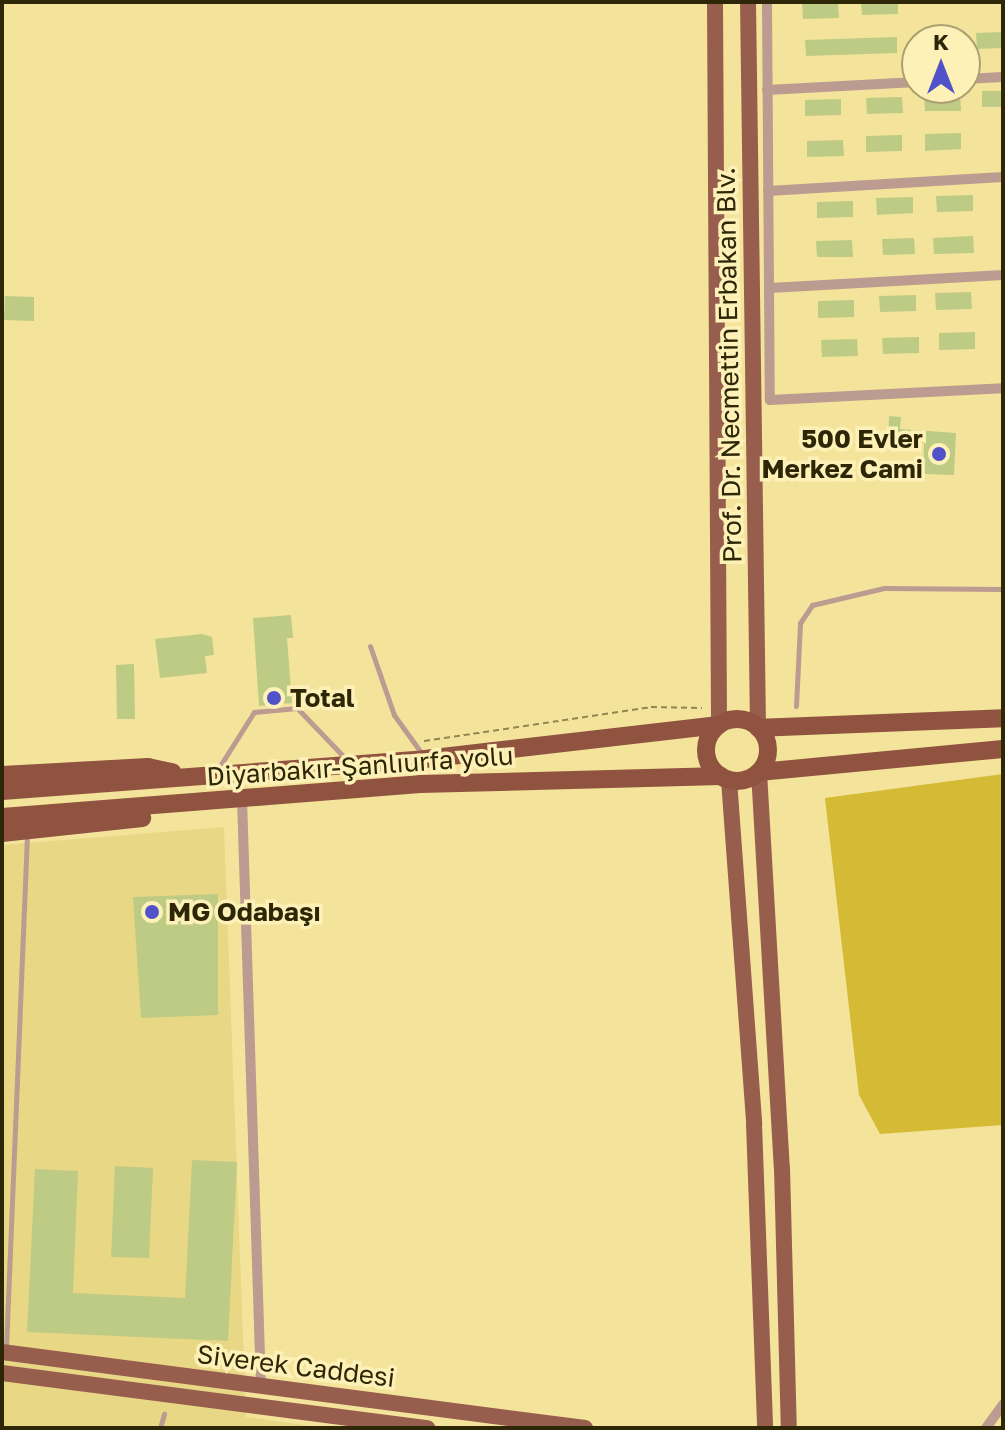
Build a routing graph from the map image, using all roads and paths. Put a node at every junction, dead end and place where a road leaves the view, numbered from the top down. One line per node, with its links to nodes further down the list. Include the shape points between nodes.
1 (715, 2): 18 (main road, Prof. Dr. Necmettin Erbakan Blv.)
2 (748, 2): 19 (main road, Prof. Dr. Necmettin Erbakan Blv.)
3 (767, 2): 7 (street)
4 (1003, 77): 5 (street)
5 (981, 78)
6 (901, 83): 7 (street)
7 (767, 90): 9 (street)
8 (1003, 177): 9 (street)
9 (768, 191): 11 (street)
10 (1003, 275): 11 (street)
11 (770, 288): 12 (street, via 770,400)
12 (1003, 388)
13 (1003, 589): 15 (lane, via 884,588 812,605 800,623)
14 (370, 646): 20 (lane, via 394,715)
15 (796, 706)
16 (704, 709): 20 (path, via 683,704 609,712)
17 (1003, 718): 19 (highway)
18 (719, 725): 19 (highway, via 739,720); 22 (highway, Diyarbakır-Şanlıurfa yolu); 27 (highway, via 706,756)
19 (758, 728): 24 (highway, via 767,755)
20 (414, 743): 22 (lane)
21 (1003, 749): 24 (highway)
22 (425, 759): 23 (highway, Diyarbakır-Şanlıurfa yolu)
23 (353, 765): 26 (highway, Diyarbakır-Şanlıurfa yolu); 26 (lane, via 297,708 254,712)
24 (759, 772): 27 (highway); 43 (main road, via 782,1168)
25 (2, 775): 26 (highway, via 148,767)
26 (206, 777): 28 (highway, Diyarbakır-Şanlıurfa yolu)
27 (725, 778): 29 (highway, Diyarbakır-Şanlıurfa yolu, via 420,784); 38 (main road, via 754,1124)
28 (2, 791)
29 (242, 799): 30 (highway, Diyarbakır-Şanlıurfa yolu); 31 (highway); 35 (street)
30 (2, 817)
31 (28, 831): 32 (highway); 33 (lane)
32 (2, 833)
33 (4, 1353): 35 (main road, Siverek Caddesi)
34 (3, 1377): 40 (main road, Siverek Caddesi)
35 (261, 1386): 41 (main road, Siverek Caddesi)
36 (1003, 1405): 44 (street)
37 (164, 1414): 39 (lane)
38 (765, 1420): 42 (main road)
39 (160, 1428)
40 (427, 1428)
41 (585, 1428)
42 (754, 1428)
43 (789, 1428)
44 (986, 1428)

